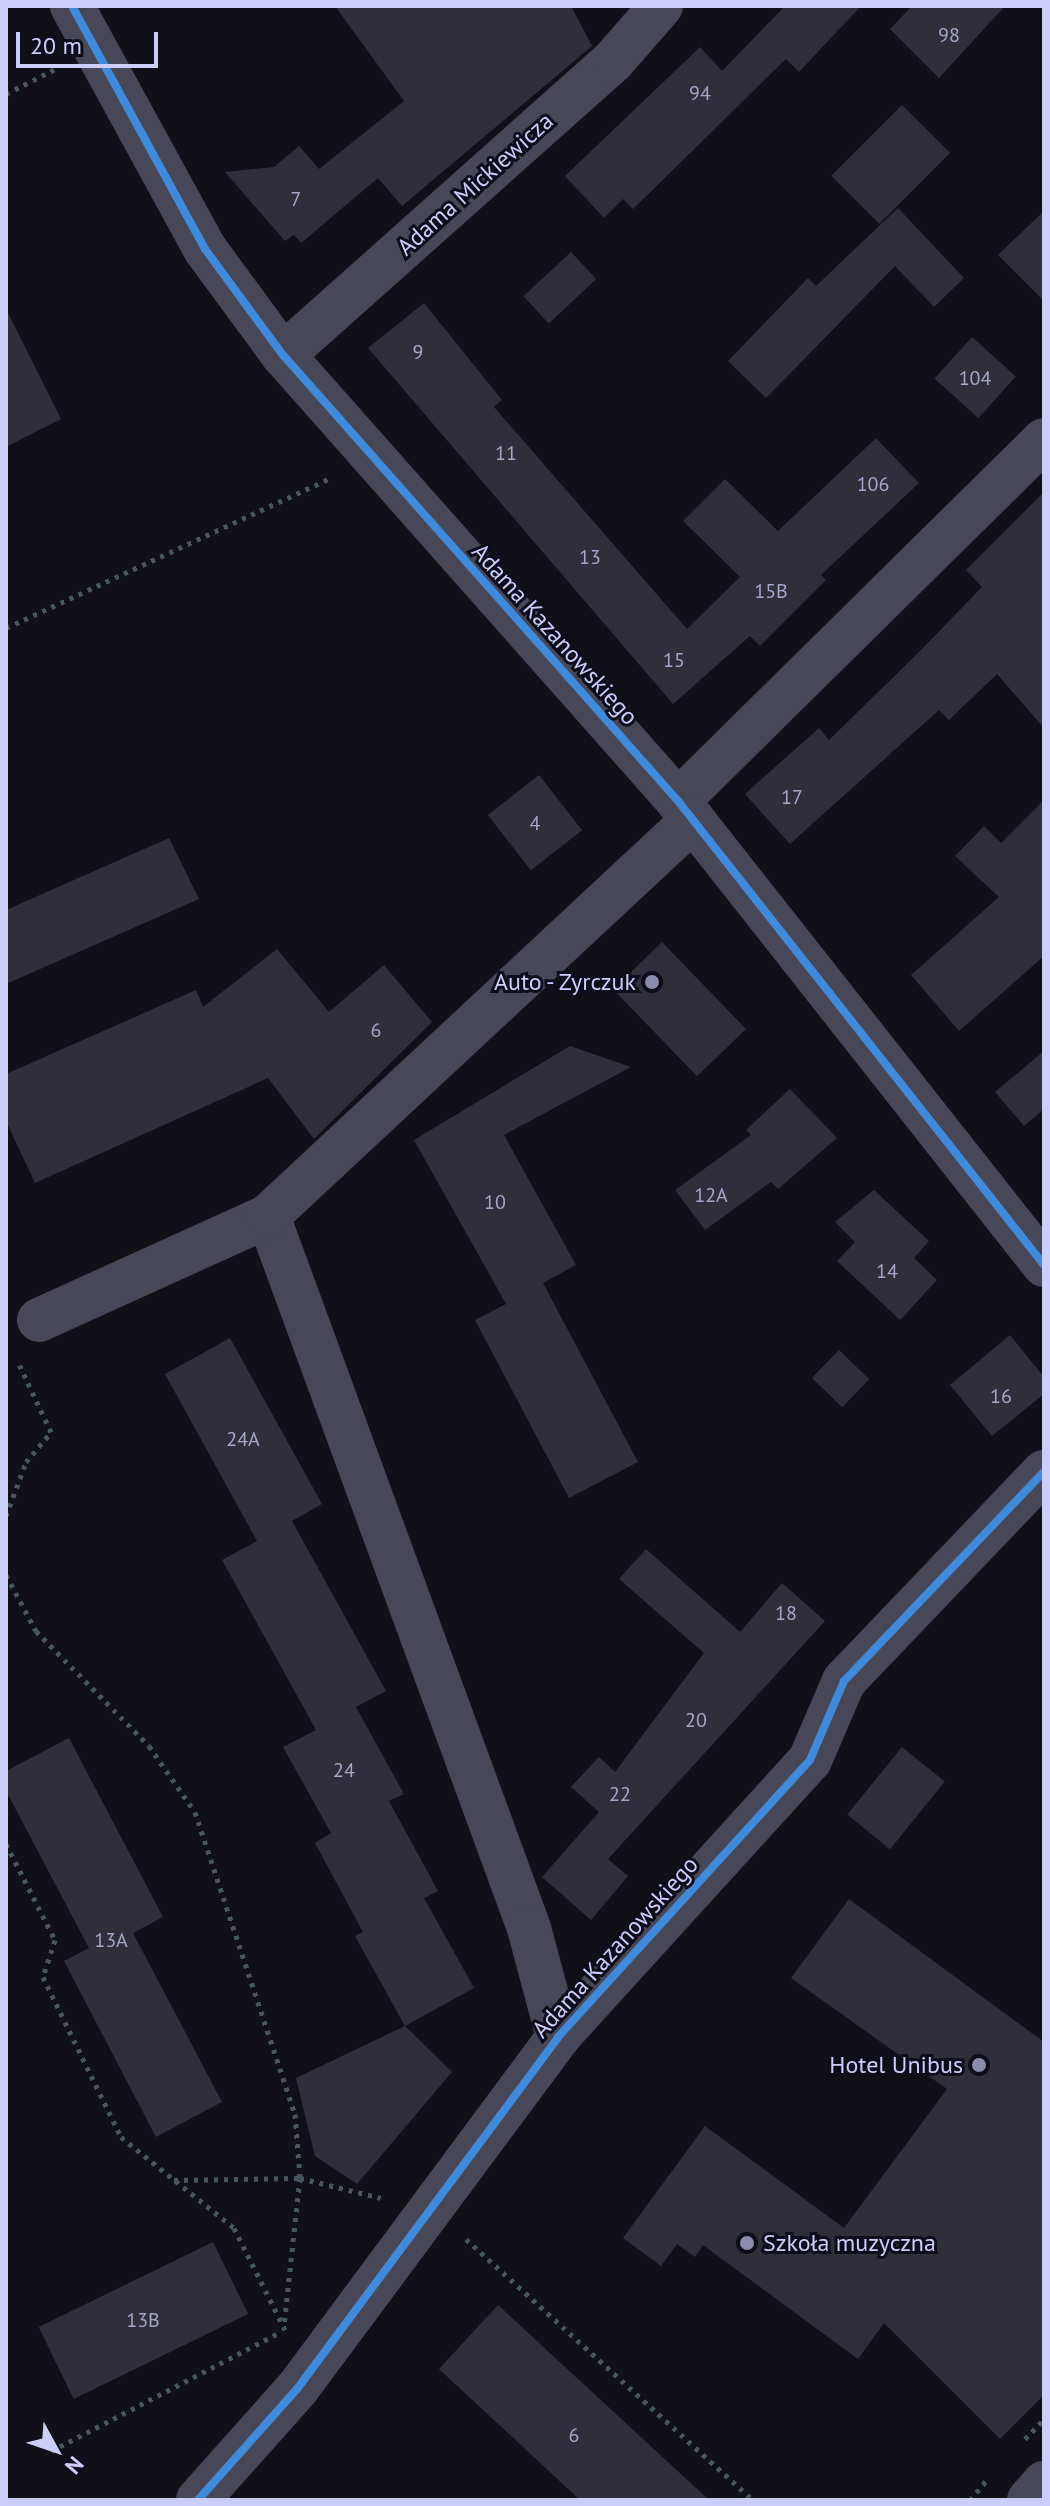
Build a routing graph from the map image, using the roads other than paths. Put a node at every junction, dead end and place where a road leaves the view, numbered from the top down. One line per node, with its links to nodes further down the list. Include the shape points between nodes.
1 (72, 6): 3 (street, Adama Kazanowskiego, via 205,249)
2 (661, 6): 3 (street, Adama Mickiewicza, via 613,61)
3 (283, 355): 5 (street, Adama Kazanowskiego)
4 (1044, 440): 5 (street)
5 (685, 811): 6 (street); 7 (street, Adama Kazanowskiego)
6 (268, 1216): 8 (street); 10 (street, via 524,1913)
7 (1044, 1265)
8 (26, 1335)
9 (1044, 1472): 10 (street, Adama Kazanowskiego, via 844,1681 810,1760)
10 (558, 2037): 12 (street, Adama Kazanowskiego, via 297,2389)
11 (1044, 2483): 13 (street)
12 (198, 2500)
13 (1029, 2500)

